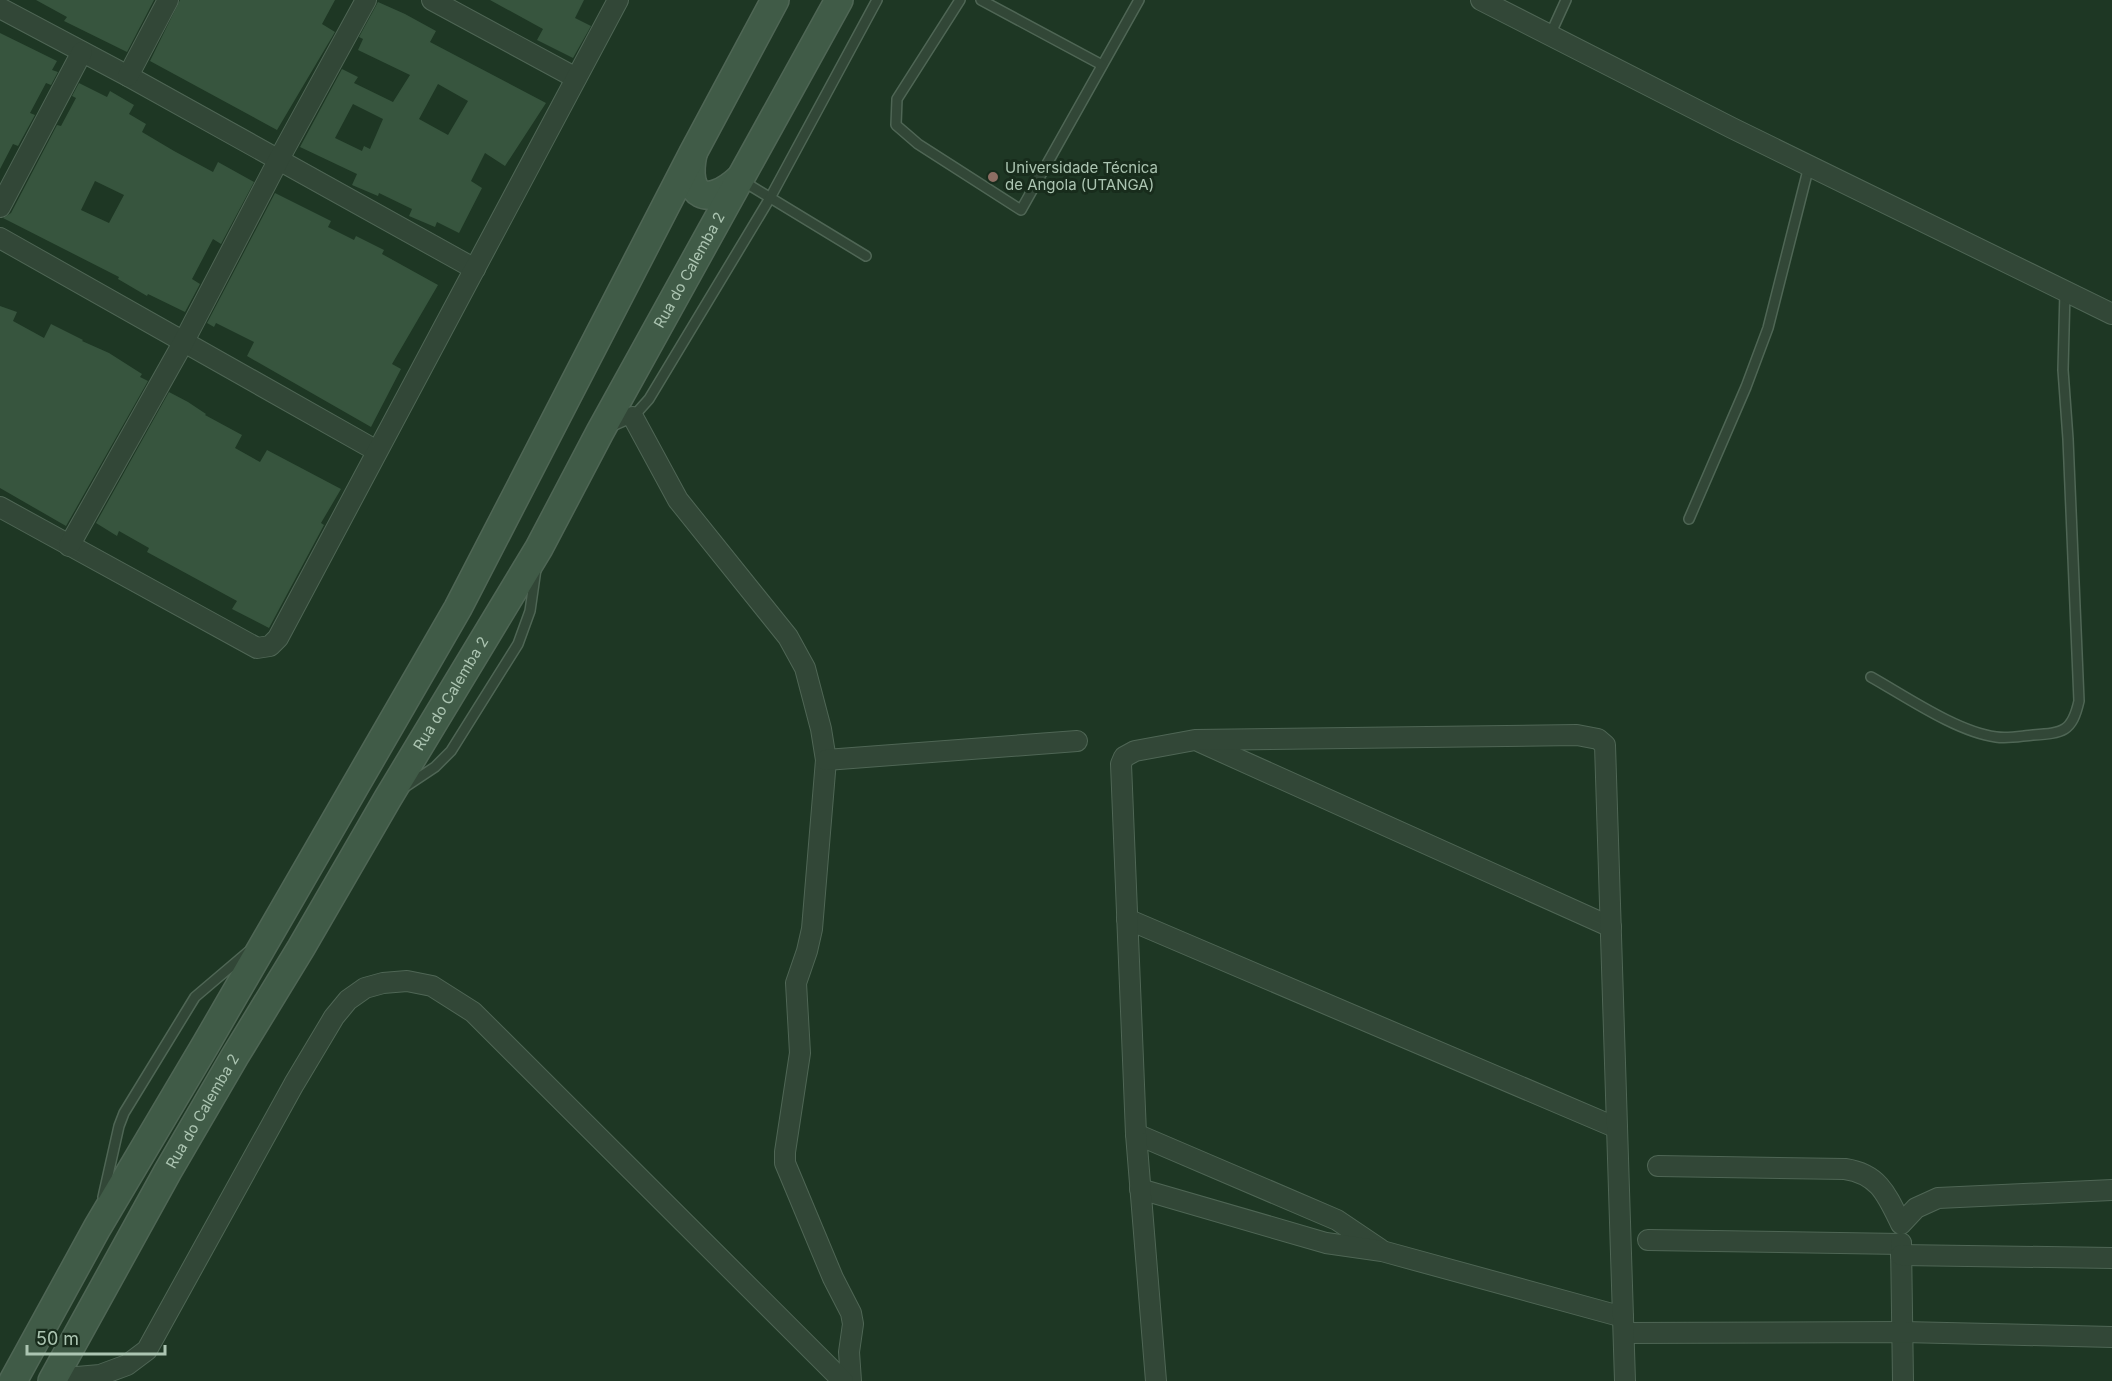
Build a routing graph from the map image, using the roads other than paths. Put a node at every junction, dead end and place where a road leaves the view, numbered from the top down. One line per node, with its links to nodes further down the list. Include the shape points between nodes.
1 (168, 0): 19 (street)
2 (366, 0): 22 (street)
3 (432, 0): 20 (street)
4 (618, 0): 20 (street)
5 (756, 0): 17 (main road, via 756,14)
6 (775, 0): 17 (main road, Rua do Calemba 2)
7 (839, 0): 24 (main road, Rua do Calemba 2)
8 (877, 0): 25 (lane)
9 (960, 0): 18 (lane, via 897,99 896,125 918,144 1021,210)
10 (981, 0): 18 (lane)
11 (1139, 0): 18 (lane)
12 (1481, 0): 15 (street)
13 (1566, 0): 15 (lane)
14 (0, 8): 16 (street)
15 (1550, 35): 23 (street)
16 (82, 52): 19 (street); 26 (street)
17 (741, 64): 21 (main road, Rua do Calemba 2)
18 (1102, 65)
19 (128, 76): 22 (street)
20 (576, 78): 29 (street)
21 (693, 153): 24 (main road, via 690,177 702,195 722,193); 60 (main road, Rua do Calemba 2, via 458,608 97,1227)
22 (279, 159): 29 (street); 32 (street)
23 (1809, 166): 30 (street); 37 (lane, via 1768,328)
24 (739, 179): 25 (lane); 34 (main road, Rua do Calemba 2)
25 (770, 198): 28 (lane); 33 (lane, via 649,399)
26 (0, 207)
27 (0, 238): 32 (street)
28 (866, 256)
29 (475, 269): 35 (street)
30 (2065, 291): 31 (street); 39 (lane, via 2063,370 2079,701 2076,715 2069,727 2060,731 1998,738 1953,723)
31 (2112, 314)
32 (183, 343): 35 (street); 38 (street)
33 (633, 417): 34 (lane); 42 (street, via 678,500 799,655)
34 (600, 432): 59 (main road, Rua do Calemba 2, via 539,548 168,1171)
35 (377, 452): 38 (street, via 278,638 263,649)
36 (0, 507): 38 (street)
37 (1689, 519)
38 (69, 546)
39 (1871, 677)
40 (1195, 740): 43 (street, via 1135,751 1124,757 1121,764); 44 (street); 44 (street, via 1577,735 1598,739 1605,745)
41 (1077, 741): 42 (street)
42 (826, 760): 63 (street, via 812,929 795,991 800,1053 785,1163 851,1313)
43 (1127, 919): 45 (street); 46 (street)
44 (1611, 927): 45 (street)
45 (1617, 1128): 55 (street)
46 (1136, 1134): 48 (street); 53 (street, via 1336,1220)
47 (1658, 1166): 50 (street, via 1857,1171 1879,1185)
48 (1140, 1189): 53 (street, via 1326,1243); 64 (street)
49 (2112, 1191): 50 (street, via 1938,1198 1916,1208)
50 (1901, 1224): 52 (street)
51 (1648, 1240): 52 (street)
52 (1901, 1250): 54 (street); 56 (street)
53 (1382, 1251): 55 (street)
54 (2112, 1258)
55 (1623, 1325): 56 (street); 65 (street)
56 (1904, 1332): 57 (street); 66 (street)
57 (2112, 1337)
58 (147, 1350): 59 (street, via 127,1365 100,1375); 61 (street); 62 (street, via 334,1017 365,988 407,981 432,986 473,1012)
59 (53, 1380)
60 (13, 1381)
61 (126, 1381)
62 (843, 1381)
63 (850, 1381)
64 (1156, 1381)
65 (1625, 1381)
66 (1903, 1381)

